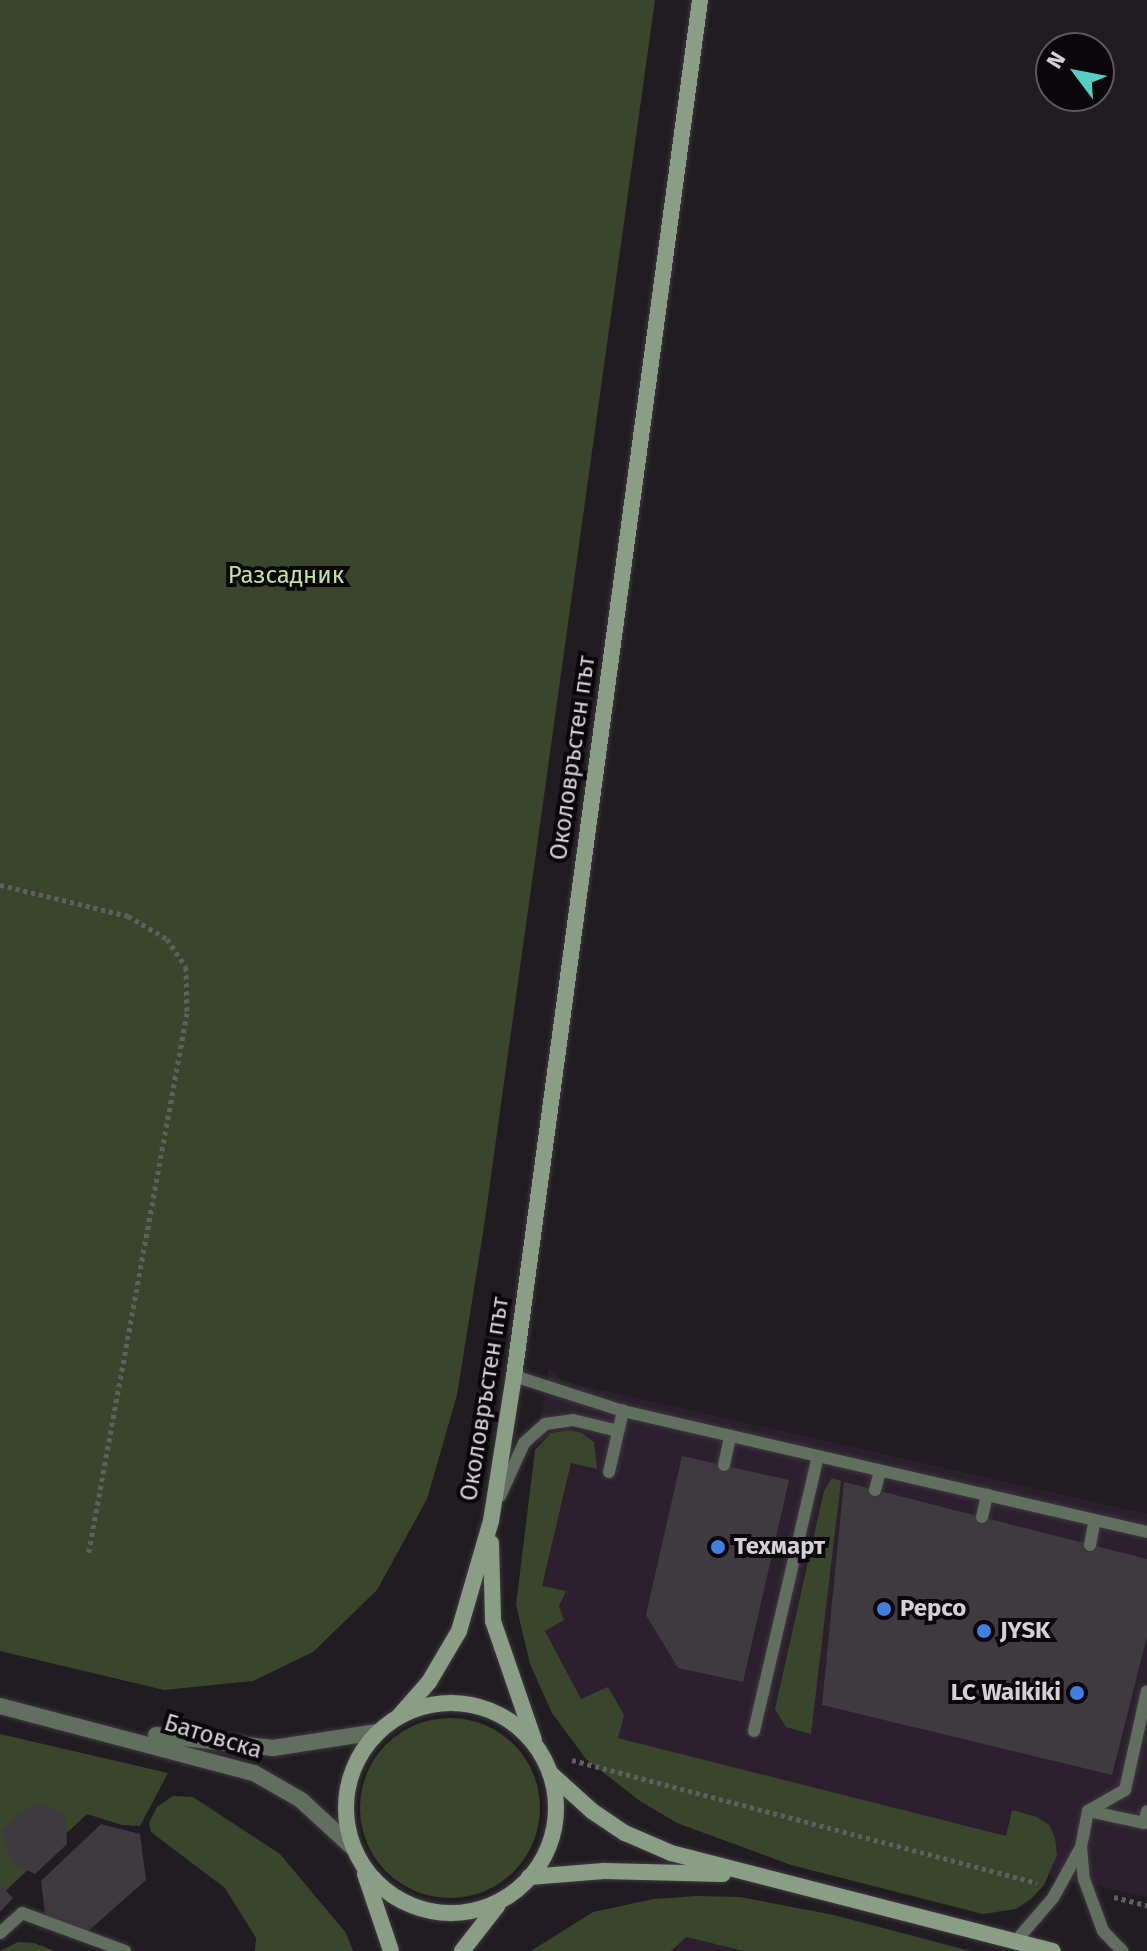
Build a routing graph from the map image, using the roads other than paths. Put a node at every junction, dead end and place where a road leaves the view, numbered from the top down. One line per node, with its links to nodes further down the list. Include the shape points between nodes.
1 (700, 0): 2 (main road, Околовръстен път)
2 (514, 1376): 3 (lane); 14 (main road, Околовръстен път)
3 (623, 1411): 4 (lane); 5 (lane)
4 (618, 1431): 9 (lane); 14 (lane, via 573,1420 537,1429 514,1459)
5 (730, 1436): 6 (lane); 7 (lane)
6 (818, 1456): 8 (lane); 21 (lane)
7 (724, 1465)
8 (880, 1471): 10 (lane); 11 (lane)
9 (609, 1472)
10 (875, 1490)
11 (987, 1495): 12 (lane); 13 (lane)
12 (982, 1517)
13 (1095, 1520): 15 (lane); 16 (lane)
14 (491, 1521): 19 (main road, Околовръстен път, via 459,1631 429,1682); 23 (main road, Околовръстен път, via 493,1621)
15 (1147, 1532)
16 (1090, 1545)
17 (1147, 1691): 25 (lane, via 1125,1790)
18 (0, 1706): 20 (street, Батовска)
19 (399, 1716): 22 (main road); 23 (main road, via 443,1703 474,1705 503,1717)
20 (83, 1726): 22 (street, Батовска, via 273,1748); 28 (street, Батовска, via 254,1773 301,1800)
21 (754, 1731)
22 (378, 1732): 28 (main road, via 359,1757 348,1786 346,1817)
23 (537, 1748): 24 (main road)
24 (549, 1771): 30 (main road, via 625,1833 671,1853); 31 (main road, via 554,1827 545,1854)
25 (1088, 1811): 26 (lane); 27 (lane)
26 (1146, 1819)
27 (1081, 1847): 34 (lane); 39 (lane, via 1088,1892 1103,1931)
28 (353, 1848): 29 (main road)
29 (362, 1864): 32 (main road, via 390,1894 426,1910 467,1912); 36 (main road)
30 (749, 1875): 31 (main road, via 604,1871); 34 (main road)
31 (529, 1877): 32 (main road)
32 (505, 1898): 37 (main road)
33 (0, 1933): 35 (lane, via 22,1913)
34 (1022, 1947): 38 (main road)
35 (125, 1951)
36 (391, 1951)
37 (462, 1951)
38 (1053, 1951)
39 (1122, 1951)

